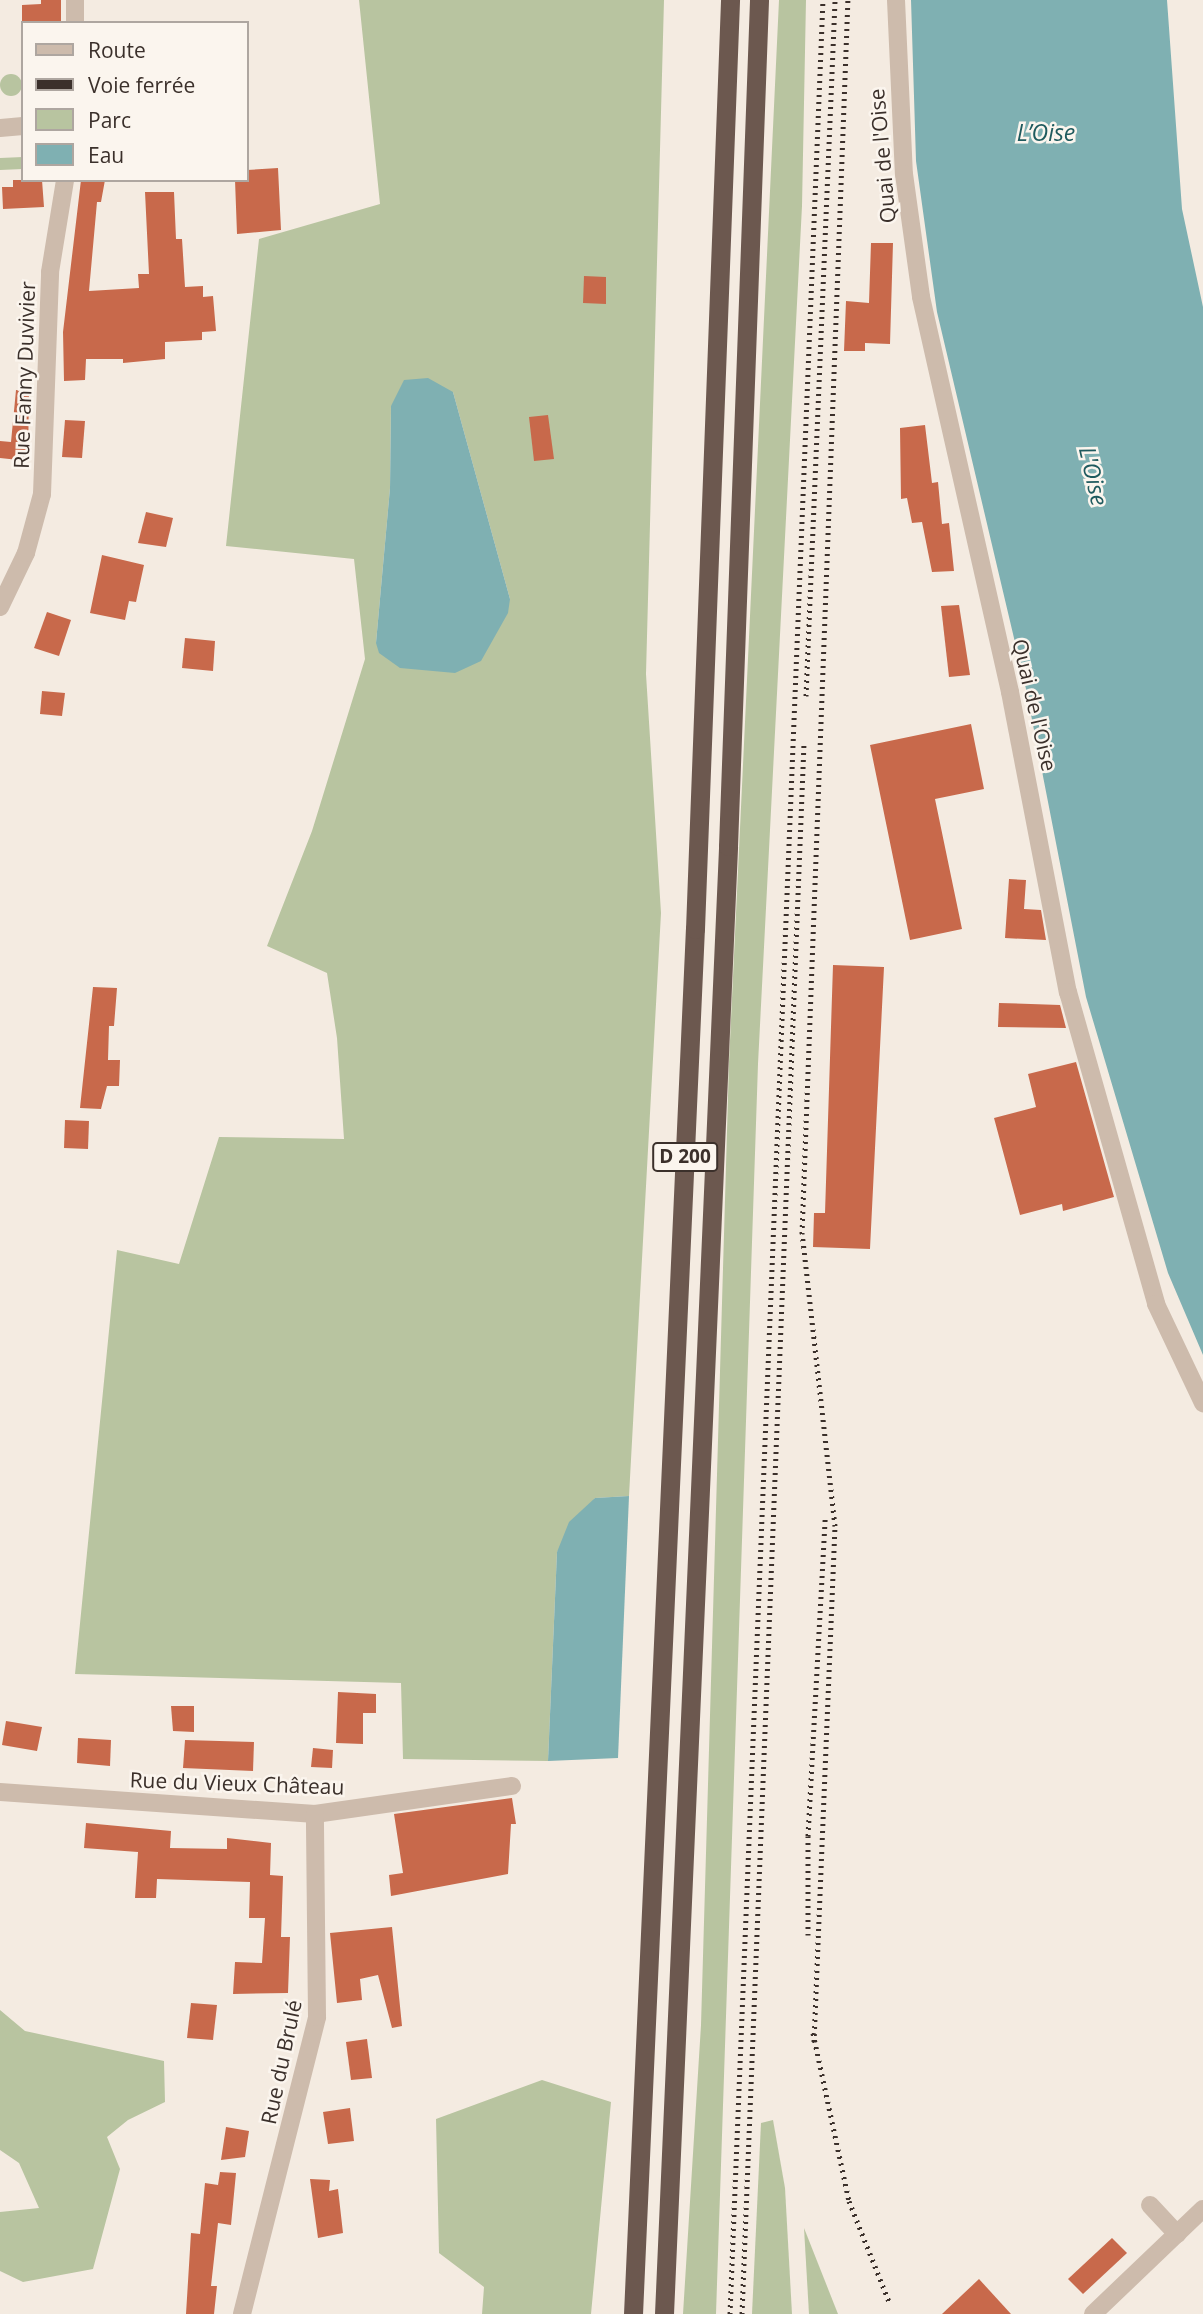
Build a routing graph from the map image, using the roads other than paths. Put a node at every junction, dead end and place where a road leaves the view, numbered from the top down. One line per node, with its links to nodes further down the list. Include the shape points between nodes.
1 (75, 0): 5 (street)
2 (730, 0): 18 (highway, D 200, via 695,929)
3 (759, 0): 19 (highway, D 200, via 728,846)
4 (896, 0): 10 (street, Quai de l'Oise, via 904,174 921,297 1010,692 1068,992 1156,1304)
5 (75, 21)
6 (21, 126): 7 (street)
7 (0, 128)
8 (65, 182): 9 (street, Rue Fanny Duvivier, via 50,272 42,494 26,553)
9 (0, 607)
10 (1203, 1403)
11 (512, 1786): 13 (street, Rue du Vieux Château)
12 (0, 1792): 13 (street, Rue du Vieux Château)
13 (315, 1814): 17 (street, Rue du Brulé, via 317,2017)
14 (1150, 2205): 16 (street)
15 (1203, 2209): 16 (street)
16 (1177, 2234): 20 (street)
17 (242, 2314)
18 (633, 2314)
19 (664, 2314)
20 (1093, 2314)

